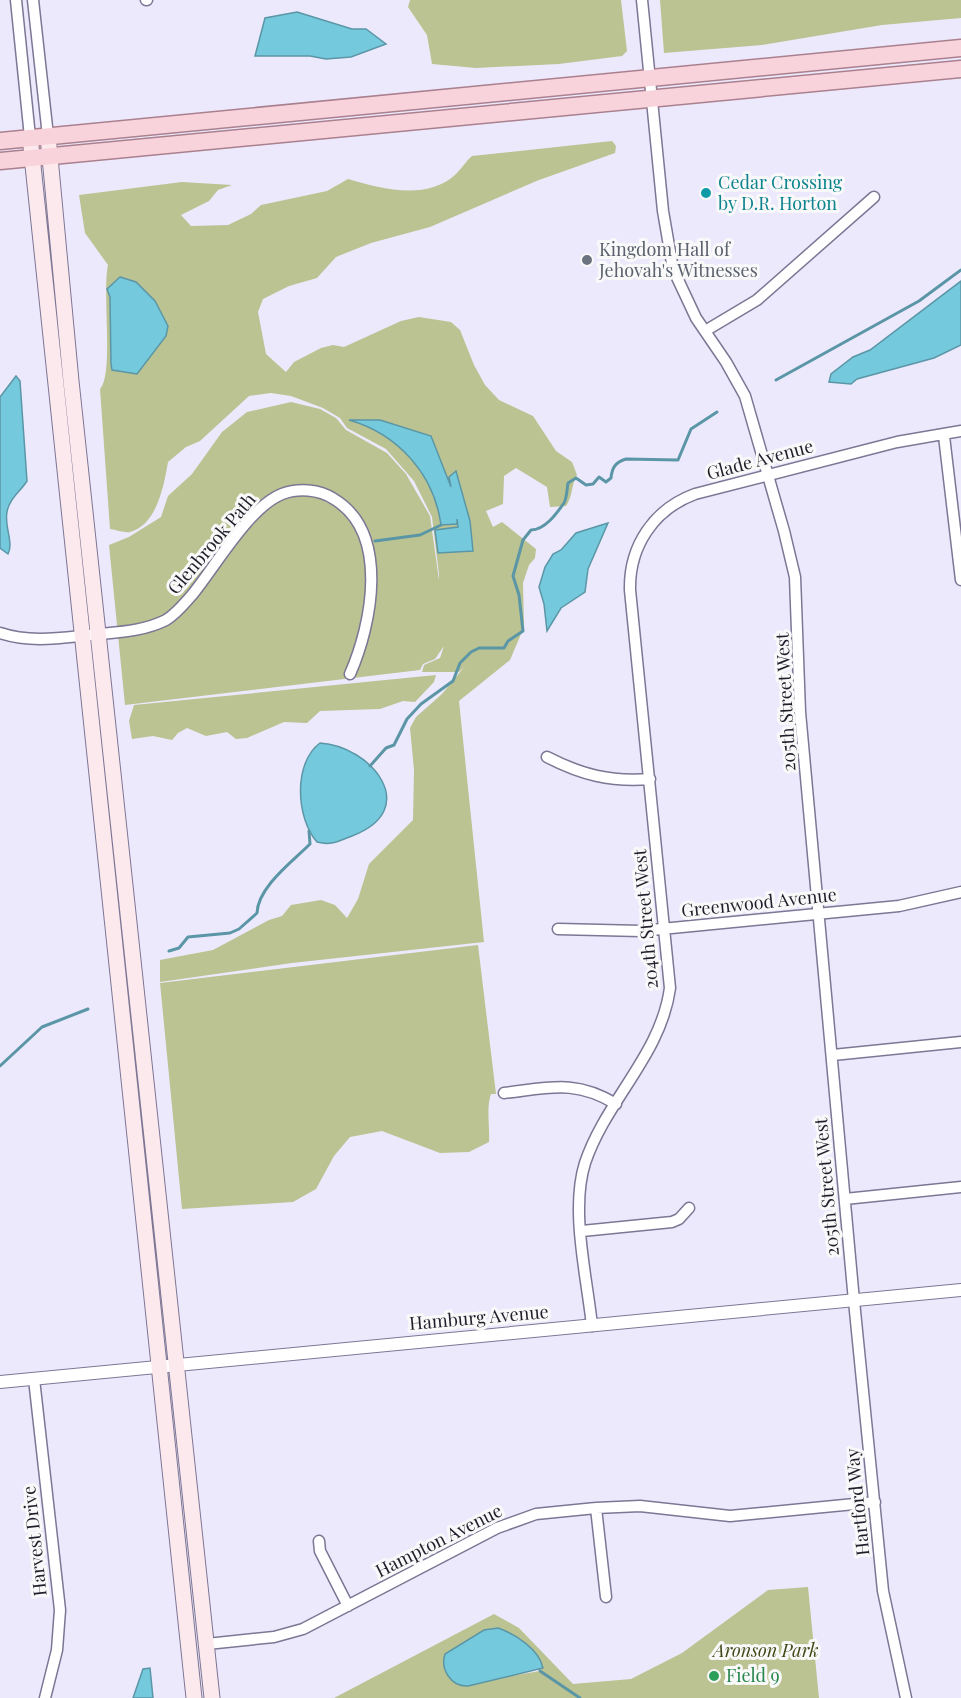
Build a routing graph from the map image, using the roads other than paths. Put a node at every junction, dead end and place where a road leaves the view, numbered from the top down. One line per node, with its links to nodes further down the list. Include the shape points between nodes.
1 (16, 0): 9 (street)
2 (33, 0): 8 (street)
3 (642, 0): 6 (street)
4 (961, 48): 6 (main road)
5 (961, 69): 7 (main road)
6 (650, 77): 7 (street); 8 (main road)
7 (653, 99): 11 (main road); 15 (street, 205th Street West, via 673,269 682,293)
8 (48, 136): 9 (main road); 11 (main road)
9 (30, 137): 10 (main road); 12 (main road)
10 (0, 141)
11 (50, 156): 12 (main road); 22 (main road)
12 (32, 158): 13 (main road); 23 (main road)
13 (0, 161)
14 (874, 197): 15 (street, via 757,300)
15 (705, 331): 18 (street, 205th Street West, via 745,396)
16 (961, 431): 17 (street, Glade Avenue)
17 (944, 436): 18 (street, Glade Avenue, via 897,442); 19 (street)
18 (769, 477): 20 (street, Glade Avenue, via 689,497 658,517 635,553 630,574); 28 (street, 205th Street West, via 797,592 800,712)
19 (961, 580)
20 (631, 596): 26 (street, 204th Street West)
21 (0, 633): 23 (street, Glenbrook Path, via 26,639)
22 (99, 634): 23 (street, Glenbrook Path); 24 (street, Glenbrook Path, via 145,628 168,619 269,500 299,490 316,491 344,505 363,530 366,542 369,613); 42 (main road)
23 (81, 636): 42 (main road)
24 (350, 674)
25 (547, 757): 26 (street, via 602,779)
26 (650, 779): 30 (street, 204th Street West)
27 (961, 892): 28 (street, Greenwood Avenue, via 912,904)
28 (820, 914): 30 (street, Greenwood Avenue); 32 (street, 205th Street West)
29 (558, 929): 30 (street, Greenwood Avenue)
30 (666, 929): 34 (street, 204th Street West, via 670,977 667,1009 657,1037)
31 (961, 1042): 32 (street)
32 (832, 1054): 36 (street, 205th Street West)
33 (504, 1093): 34 (street, via 574,1086)
34 (616, 1104): 38 (street, 204th Street West, via 585,1163 580,1193)
35 (961, 1187): 36 (street)
36 (845, 1198): 40 (street, 205th Street West)
37 (689, 1208): 38 (street, via 672,1222)
38 (582, 1231): 41 (street, 204th Street West)
39 (961, 1290): 40 (street, Hamburg Avenue)
40 (854, 1301): 41 (street, Hamburg Avenue); 45 (street, Hartford Way)
41 (592, 1326): 42 (street, Hamburg Avenue)
42 (168, 1365): 43 (street, Hamburg Avenue); 50 (main road); 52 (main road)
43 (34, 1379): 44 (street, Hamburg Avenue); 51 (street, Harvest Drive, via 60,1610 57,1650)
44 (0, 1382)
45 (875, 1502): 46 (street, Hampton Avenue, via 730,1516 640,1506); 54 (street, Hartford Way, via 886,1613)
46 (596, 1508): 48 (street); 49 (street, Hampton Avenue, via 514,1520)
47 (319, 1541): 49 (street, via 320,1551)
48 (606, 1597)
49 (348, 1606): 50 (street, Hampton Avenue, via 296,1632)
50 (207, 1644): 53 (main road)
51 (45, 1698)
52 (194, 1698)
53 (212, 1698)
54 (906, 1698)

